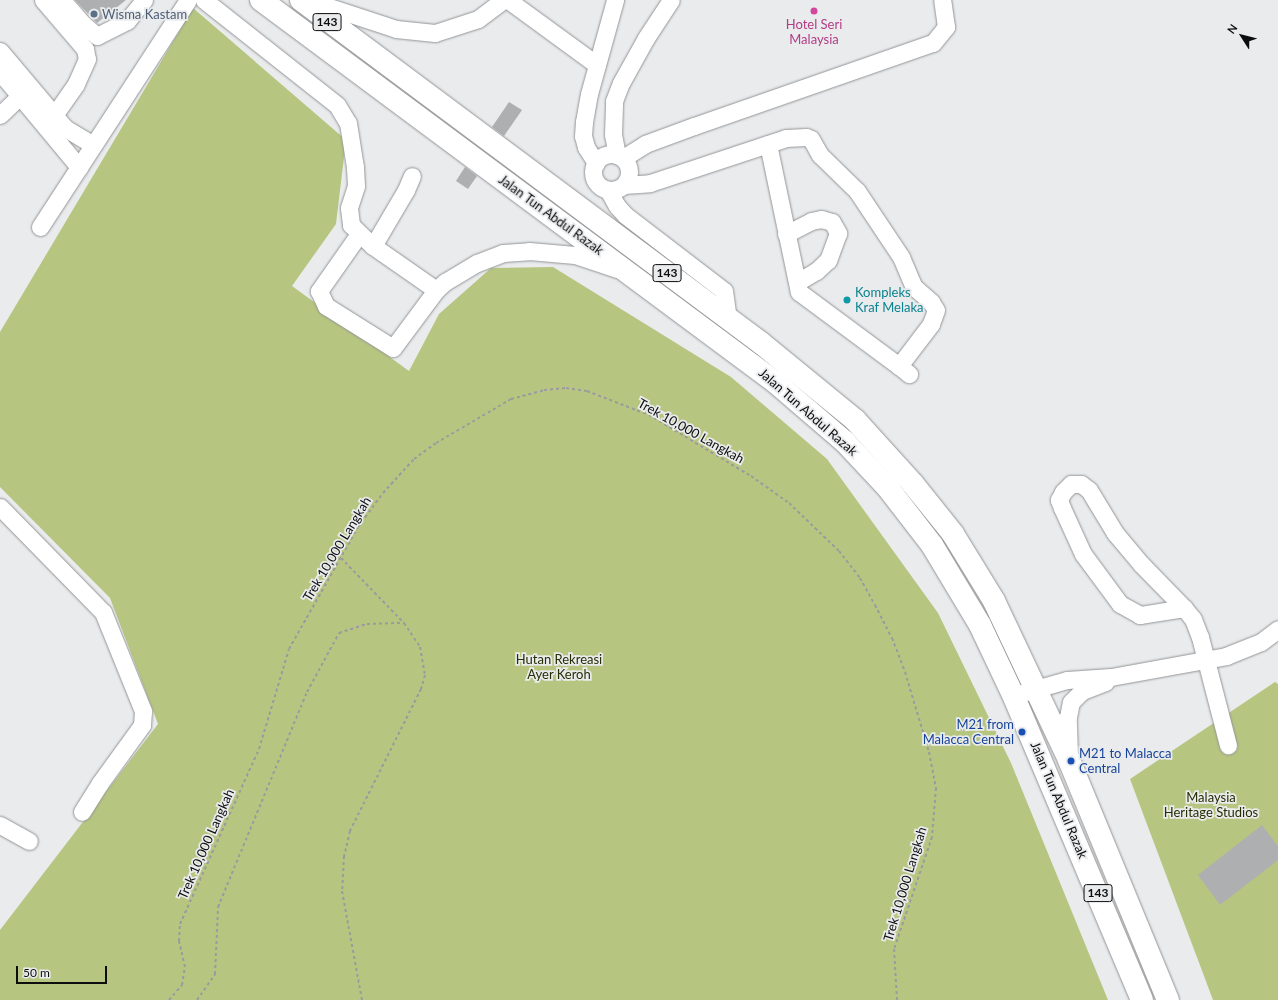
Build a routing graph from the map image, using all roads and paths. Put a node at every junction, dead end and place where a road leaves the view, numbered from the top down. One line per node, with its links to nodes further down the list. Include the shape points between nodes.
1 (43, 0): 19 (street, via 85,49 87,59 76,84)
2 (62, 0): 3 (street, via 97,36 127,21)
3 (144, 0)
4 (188, 0): 21 (street)
5 (204, 0): 29 (street, via 326,95 344,114 350,132 356,177 349,216 351,225)
6 (261, 0): 32 (highway, Jalan Tun Abdul Razak / 143)
7 (301, 0): 35 (highway, Jalan Tun Abdul Razak / 143)
8 (307, 0): 9 (street, via 396,29 435,33 478,19)
9 (503, 0)
10 (508, 0): 15 (street)
11 (615, 0): 15 (street)
12 (671, 0): 22 (street, via 646,38 614,101 613,128)
13 (942, 0): 22 (street, via 946,27 933,43 694,126 645,144)
14 (0, 51): 19 (street)
15 (597, 65): 23 (street, via 589,94 583,136 586,147)
16 (0, 72): 17 (street)
17 (20, 96): 18 (street); 24 (street)
18 (0, 115)
19 (54, 115): 21 (street, via 65,128)
20 (768, 144): 26 (street, via 650,183); 30 (street); 33 (street, via 786,138 811,139 820,155 857,191 901,257 914,287 936,310 931,324 904,370 806,299 800,292)
21 (93, 145): 24 (street)
22 (620, 157): 23 (street, via 605,155); 26 (street, via 629,168)
23 (596, 162): 27 (street, via 593,168 594,180)
24 (79, 166): 28 (street)
25 (412, 176): 31 (street)
26 (624, 184): 27 (street)
27 (608, 190): 35 (street, via 625,215 724,291)
28 (40, 227)
29 (359, 234): 31 (street); 34 (street, via 319,290 326,306 393,348)
30 (786, 234): 33 (street); 33 (street, via 811,221 821,219 832,222 838,233 828,260 816,272)
31 (373, 246): 34 (street)
32 (631, 274): 34 (street, via 575,255 528,251 502,253 477,263); 44 (highway, Jalan Tun Abdul Razak / 143, via 775,382 870,467 908,511 950,572 980,625)
33 (798, 282)
34 (436, 290)
35 (728, 319): 43 (highway, Jalan Tun Abdul Razak / 143, via 855,420 913,484 976,568)
36 (0, 507): 47 (street, via 103,612 143,712 142,725)
37 (341, 558): 39 (path); 50 (path, Trek 10,000 Langkah, via 289,649 259,749 180,924 179,941 185,967 182,985); 53 (path, Trek 10,000 Langkah, via 382,493 414,459 436,443 511,399 544,390 566,388 587,391 649,415 751,476 788,503 839,550 860,578 892,638 929,752 936,788 932,837 894,949)
38 (1184, 608): 38 (street, via 1115,533 1089,490 1081,484 1071,484 1063,492 1060,500 1062,508 1084,554 1120,604 1140,615); 41 (street, via 1193,619)
39 (404, 624): 51 (path, via 367,624 339,633 335,640 307,692 218,907 215,974); 52 (path, via 420,647 425,675 421,689 350,832 344,856 342,891)
40 (1278, 629): 41 (street, via 1243,651)
41 (1205, 660): 42 (street); 45 (street)
42 (1111, 677): 43 (street, via 1067,680); 46 (street, via 1102,684 1082,692 1071,702 1068,717)
43 (1036, 687): 44 (street); 46 (highway, Jalan Tun Abdul Razak / 143)
44 (1014, 697): 54 (highway, Jalan Tun Abdul Razak / 143)
45 (1228, 745)
46 (1069, 760): 55 (highway, Jalan Tun Abdul Razak / 143)
47 (82, 812)
48 (0, 825): 49 (street)
49 (29, 841)
50 (170, 1000)
51 (197, 1000)
52 (362, 1000)
53 (897, 1000)
54 (1142, 1000)
55 (1168, 1000)

